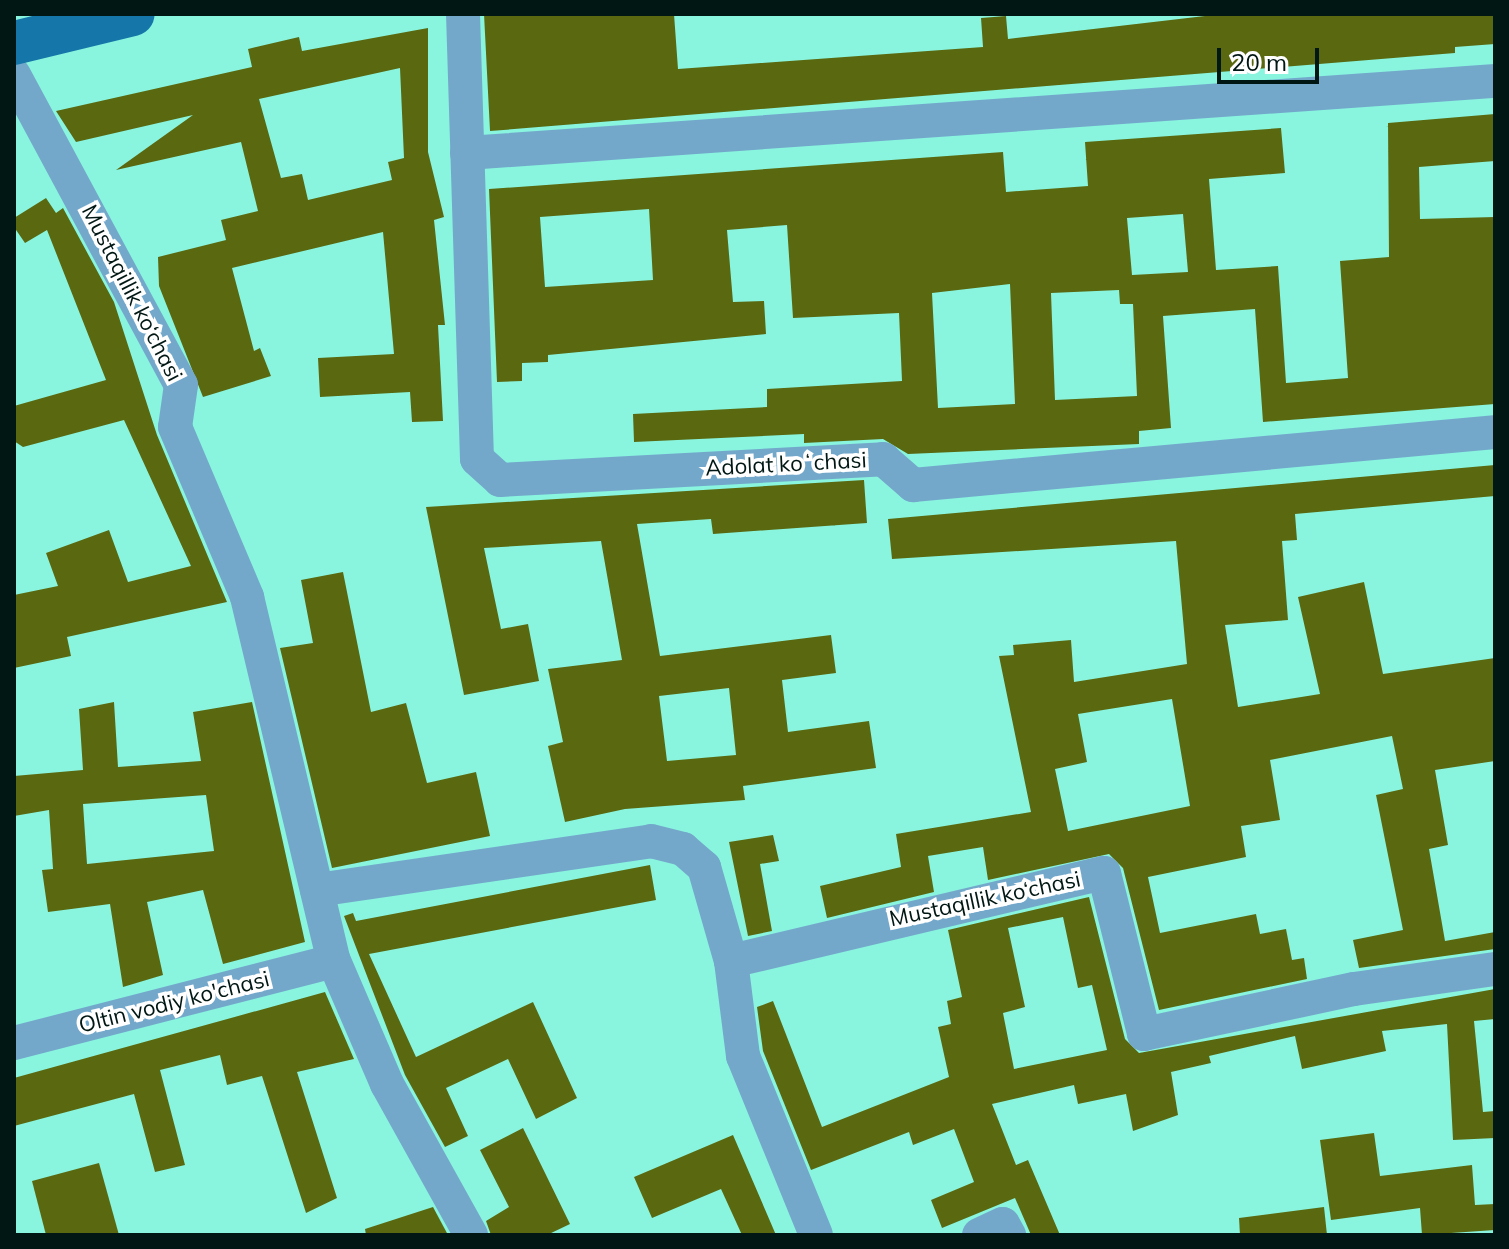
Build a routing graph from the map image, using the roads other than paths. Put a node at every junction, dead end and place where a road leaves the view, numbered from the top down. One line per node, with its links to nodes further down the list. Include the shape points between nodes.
1 (133, 14): 3 (main road)
2 (463, 14): 6 (street, Adolat koʻchasi)
3 (14, 43)
4 (14, 75): 8 (street, Mustaqillik ko‘chasi, via 181,385 175,427 247,597)
5 (1495, 81): 6 (street)
6 (467, 153): 7 (street, Adolat koʻchasi, via 477,459 500,480 883,459 913,485)
7 (1495, 432)
8 (317, 890): 9 (street, Mustaqillik ko‘chasi); 10 (street, via 651,841 683,849 704,867)
9 (334, 961): 12 (street, Oltin vodiy ko'chasi); 13 (street, Mustaqillik ko‘chasi, via 387,1084)
10 (731, 961): 11 (street, Mustaqillik ko‘chasi, via 1104,873 1144,1034 1354,989); 14 (street, via 743,1056)
11 (1495, 969)
12 (14, 1043)
13 (471, 1235)
14 (816, 1235)
15 (979, 1235): 16 (street, via 1003,1224)
16 (1009, 1235)

